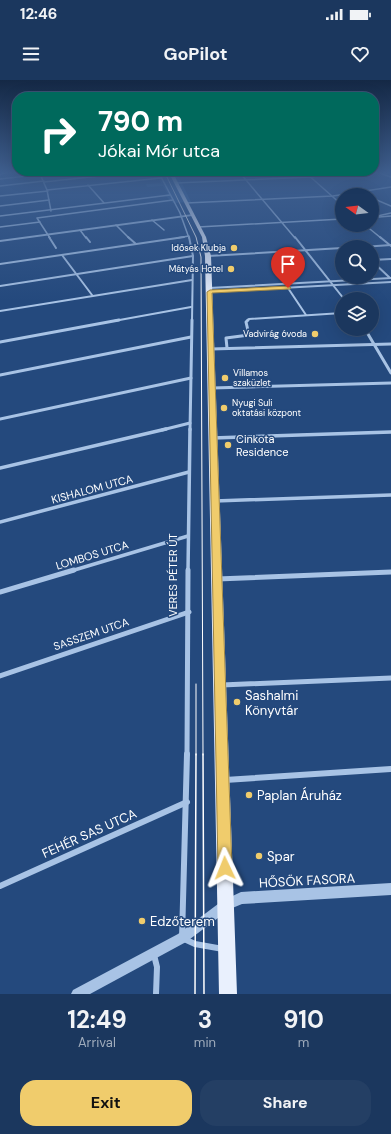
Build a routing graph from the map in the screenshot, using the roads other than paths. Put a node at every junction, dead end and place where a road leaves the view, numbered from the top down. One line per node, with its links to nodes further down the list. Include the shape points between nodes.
1 (192, 215): 14 (main road)
2 (49, 216): 10 (street, via 37,218)
3 (180, 216): 4 (street); 9 (street); 19 (street, VERES PÉTER ÚT)
4 (184, 216)
5 (278, 216): 11 (street)
6 (391, 216): 7 (street)
7 (379, 217)
8 (335, 219): 11 (street)
9 (152, 220): 12 (street); 16 (street)
10 (40, 222): 13 (street); 18 (street)
11 (283, 222): 14 (street); 27 (street)
12 (116, 225): 15 (street); 22 (street)
13 (0, 227)
14 (198, 227): 30 (main road, via 207,245)
15 (80, 230): 18 (street); 21 (street)
16 (164, 230)
17 (374, 232): 24 (street)
18 (47, 234): 20 (street); 25 (street)
19 (189, 236): 22 (street); 29 (street, VERES PÉTER ÚT)
20 (0, 241)
21 (90, 242)
22 (136, 244): 28 (street)
23 (379, 246): 24 (street)
24 (391, 246)
25 (56, 248)
26 (335, 248): 27 (street)
27 (306, 250): 30 (street); 39 (street)
28 (62, 255): 34 (street); 36 (street)
29 (193, 256): 36 (street); 38 (street, VERES PÉTER ÚT)
30 (208, 256): 44 (main road)
31 (0, 259): 34 (street)
32 (379, 259): 33 (street)
33 (391, 259)
34 (1, 264)
35 (379, 267): 37 (street)
36 (76, 274): 42 (street); 46 (street)
37 (390, 278): 39 (street)
38 (192, 280): 46 (street); 47 (street, VERES PÉTER ÚT)
39 (330, 282): 41 (street); 44 (street)
40 (391, 282): 41 (street)
41 (333, 285): 43 (street); 45 (street)
42 (0, 286)
43 (288, 288): 44 (street); 50 (street)
44 (209, 290): 57 (main road)
45 (338, 292)
46 (92, 295): 48 (street)
47 (191, 307): 52 (street, VERES PÉTER ÚT); 53 (street)
48 (0, 311)
49 (335, 313): 50 (street)
50 (306, 315): 56 (street, via 249,319 246,322 249,335 226,338)
51 (370, 336): 54 (street)
52 (191, 337): 59 (street); 60 (street, VERES PÉTER ÚT)
53 (0, 342)
54 (375, 344): 55 (street); 56 (street); 58 (street)
55 (391, 344)
56 (227, 348): 57 (street)
57 (211, 349): 62 (main road)
58 (391, 373)
59 (0, 375)
60 (191, 378): 63 (street); 64 (street, VERES PÉTER ÚT)
61 (391, 383): 62 (street)
62 (211, 388): 66 (main road)
63 (0, 419)
64 (190, 423): 67 (street); 68 (street, VERES PÉTER ÚT)
65 (391, 432): 66 (street)
66 (212, 438): 70 (main road)
67 (0, 468)
68 (189, 472): 71 (street, KISHALOM UTCA); 72 (street, VERES PÉTER ÚT)
69 (391, 495): 70 (street)
70 (214, 501): 74 (main road)
71 (0, 522)
72 (188, 536): 75 (street, LOMBOS UTCA); 76 (street, VERES PÉTER ÚT)
73 (391, 572): 74 (street)
74 (216, 580): 79 (main road)
75 (0, 592)
76 (189, 612): 77 (street, SASSZEM UTCA); 82 (street, VERES PÉTER ÚT)
77 (0, 676)
78 (391, 678): 79 (street)
79 (220, 685): 81 (main road)
80 (391, 770): 81 (street)
81 (222, 781): 85 (main road)
82 (187, 802): 83 (street, FEHÉR SAS UTCA); 86 (street, VERES PÉTER ÚT)
83 (0, 886)
84 (391, 889): 85 (street, HŐSÖK FASORA, via 245,898)
85 (226, 906): 86 (street, HŐSÖK FASORA); 87 (main road)
86 (182, 938): 87 (street, via 195,944); 88 (street, HŐSÖK FASORA)
87 (227, 950): 91 (main road)
88 (154, 954): 89 (street, HŐSÖK FASORA); 90 (street, via 157,967)
89 (77, 994)
90 (156, 994)
91 (228, 994)

